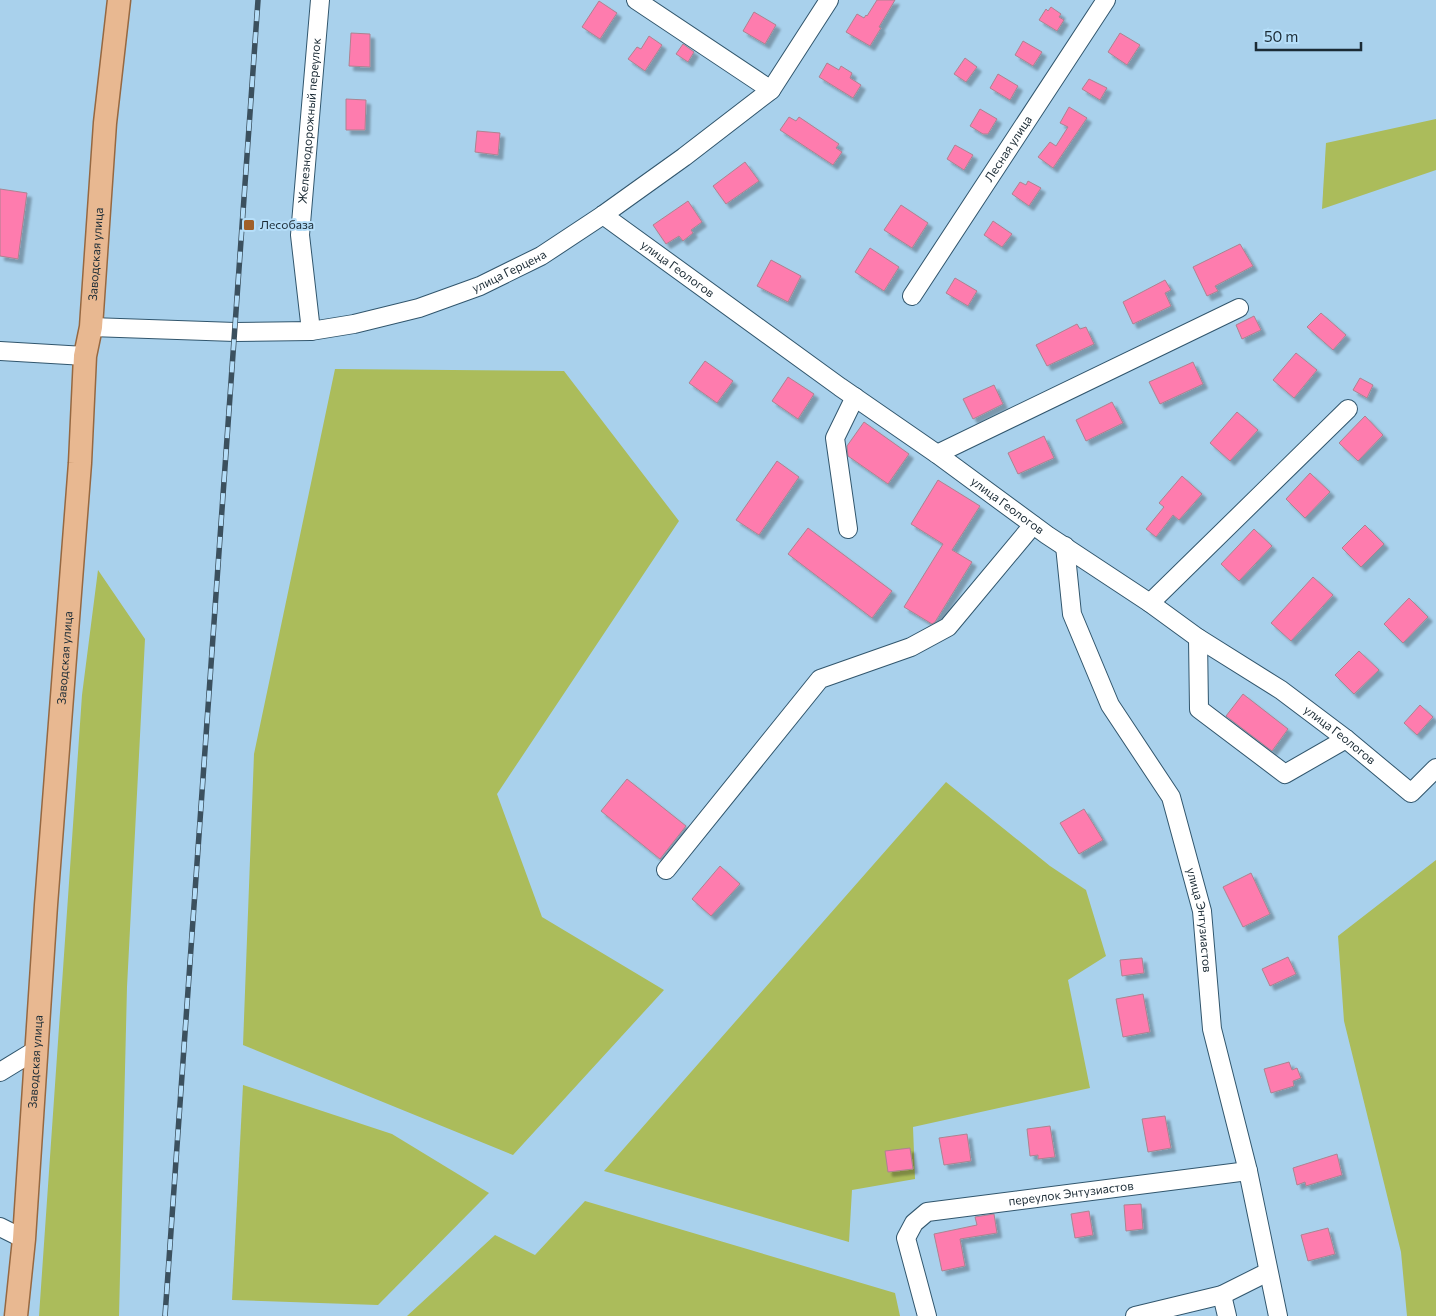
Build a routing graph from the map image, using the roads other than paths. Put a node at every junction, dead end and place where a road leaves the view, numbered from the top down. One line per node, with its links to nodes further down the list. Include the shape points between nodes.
1 (119, 0): 10 (main road, Заводская улица, via 105,122)
2 (320, 0): 11 (street, Железнодорожный переулок, via 300,235)
3 (636, 0): 6 (street)
4 (829, 0): 6 (street, улица Герцена)
5 (1106, 0): 8 (street, Лесная улица)
6 (771, 90): 7 (street, улица Герцена)
7 (603, 215): 11 (street, улица Герцена, via 541,256 480,286 419,308); 14 (street, улица Геологов)
8 (912, 296)
9 (1239, 308): 16 (street)
10 (91, 327): 11 (street, улица Герцена); 13 (main road, Заводская улица)
11 (311, 331)
12 (0, 351): 13 (street)
13 (85, 356): 25 (main road, Заводская улица, via 80,463)
14 (855, 397): 16 (street, улица Геологов); 18 (street, via 835,438)
15 (1348, 409): 20 (street)
16 (937, 454): 17 (street, улица Геологов)
17 (1034, 525): 19 (street, улица Геологов); 24 (street, via 948,627 911,648 820,679)
18 (848, 529)
19 (1065, 546): 20 (street, улица Геологов); 27 (street, улица Энтузиастов, via 1072,614 1110,705 1171,797 1202,911 1212,1029)
20 (1150, 603): 21 (street, улица Геологов)
21 (1198, 638): 22 (street, улица Геологов, via 1281,690); 22 (street, via 1199,709 1284,774)
22 (1346, 739): 23 (street, улица Геологов, via 1411,793)
23 (1436, 768)
24 (666, 870)
25 (36, 1050): 26 (street); 29 (main road, Заводская улица)
26 (0, 1072)
27 (1248, 1171): 30 (street, улица Энтузиастов); 33 (street, переулок Энтузиастов, via 927,1212 914,1223 906,1238)
28 (0, 1228): 29 (street)
29 (24, 1239): 32 (main road, Заводская улица)
30 (1268, 1272): 31 (street); 36 (street, улица Энтузиастов)
31 (1222, 1295): 34 (street); 35 (street)
32 (16, 1316)
33 (927, 1316)
34 (1135, 1316)
35 (1227, 1316)
36 (1278, 1316)

